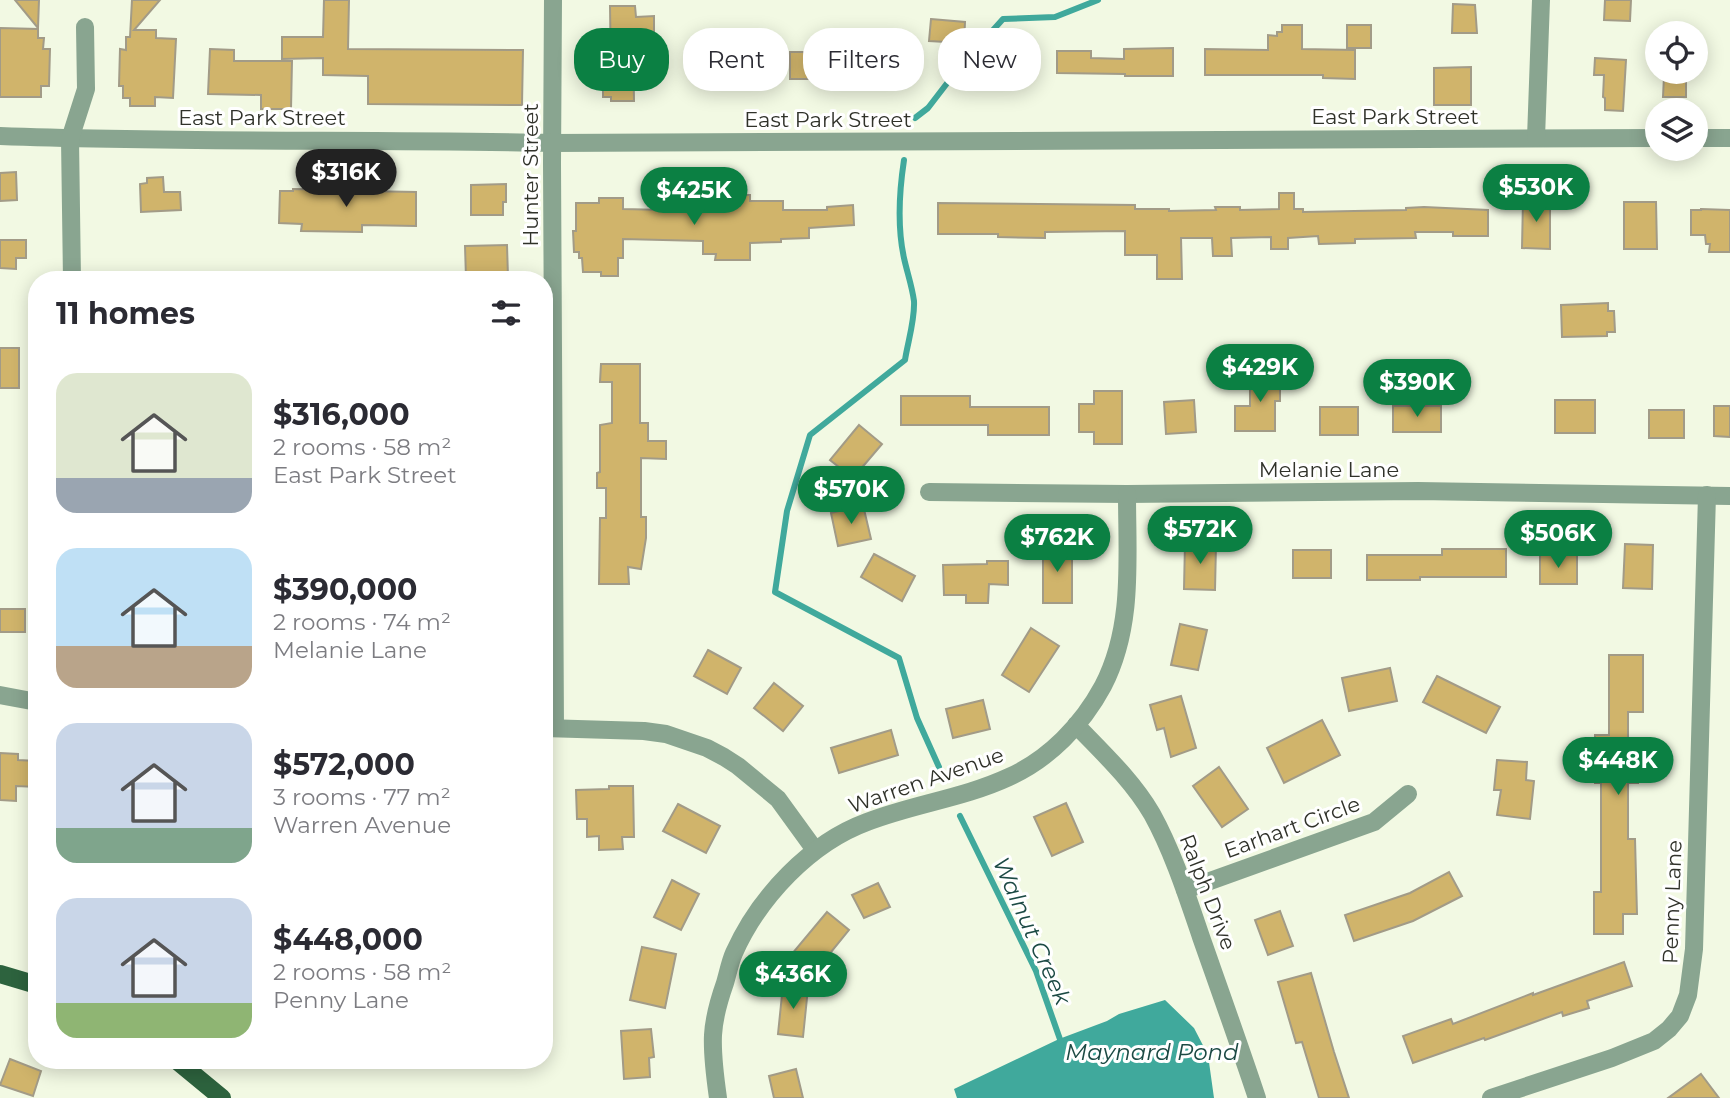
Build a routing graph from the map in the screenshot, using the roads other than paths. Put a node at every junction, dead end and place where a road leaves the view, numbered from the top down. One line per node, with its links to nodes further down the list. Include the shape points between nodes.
1 (553, 0): 10 (street, Hunter Street)
2 (1541, 0): 5 (street)
3 (85, 27): 9 (street, via 86,89)
4 (0, 136): 9 (street, East Park Street)
5 (1536, 138): 6 (street, East Park Street); 10 (street, East Park Street)
6 (1645, 138)
7 (1708, 138): 8 (street)
8 (1730, 138)
9 (70, 139): 10 (street, East Park Street); 11 (street)
10 (552, 143): 12 (street, Hunter Street)
11 (72, 271)
12 (551, 271)
13 (929, 492): 14 (street, Melanie Lane)
14 (1127, 494): 15 (street, Melanie Lane, via 1418,491); 19 (street, Warren Avenue, via 1127,593 1121,642 1102,687)
15 (1707, 495): 16 (street, Melanie Lane); 30 (street, Penny Lane, via 1694,949 1688,995 1680,1016 1654,1041)
16 (1730, 496)
17 (0, 695): 18 (street)
18 (28, 700)
19 (1076, 725): 22 (street, Warren Avenue, via 1031,766 1007,778 866,822); 23 (street, Ralph Drive, via 1145,804)
20 (553, 728): 22 (street, via 644,731 707,748 778,799)
21 (1408, 794): 23 (street, Earhart Circle, via 1374,822)
22 (815, 850): 28 (street, Warren Avenue, via 776,887 734,954 713,1033)
23 (1185, 890): 29 (street, Ralph Drive)
24 (0, 974): 25 (main road)
25 (28, 982)
26 (187, 1069): 27 (main road)
27 (222, 1098)
28 (718, 1098)
29 (1257, 1098)
30 (1491, 1098)

